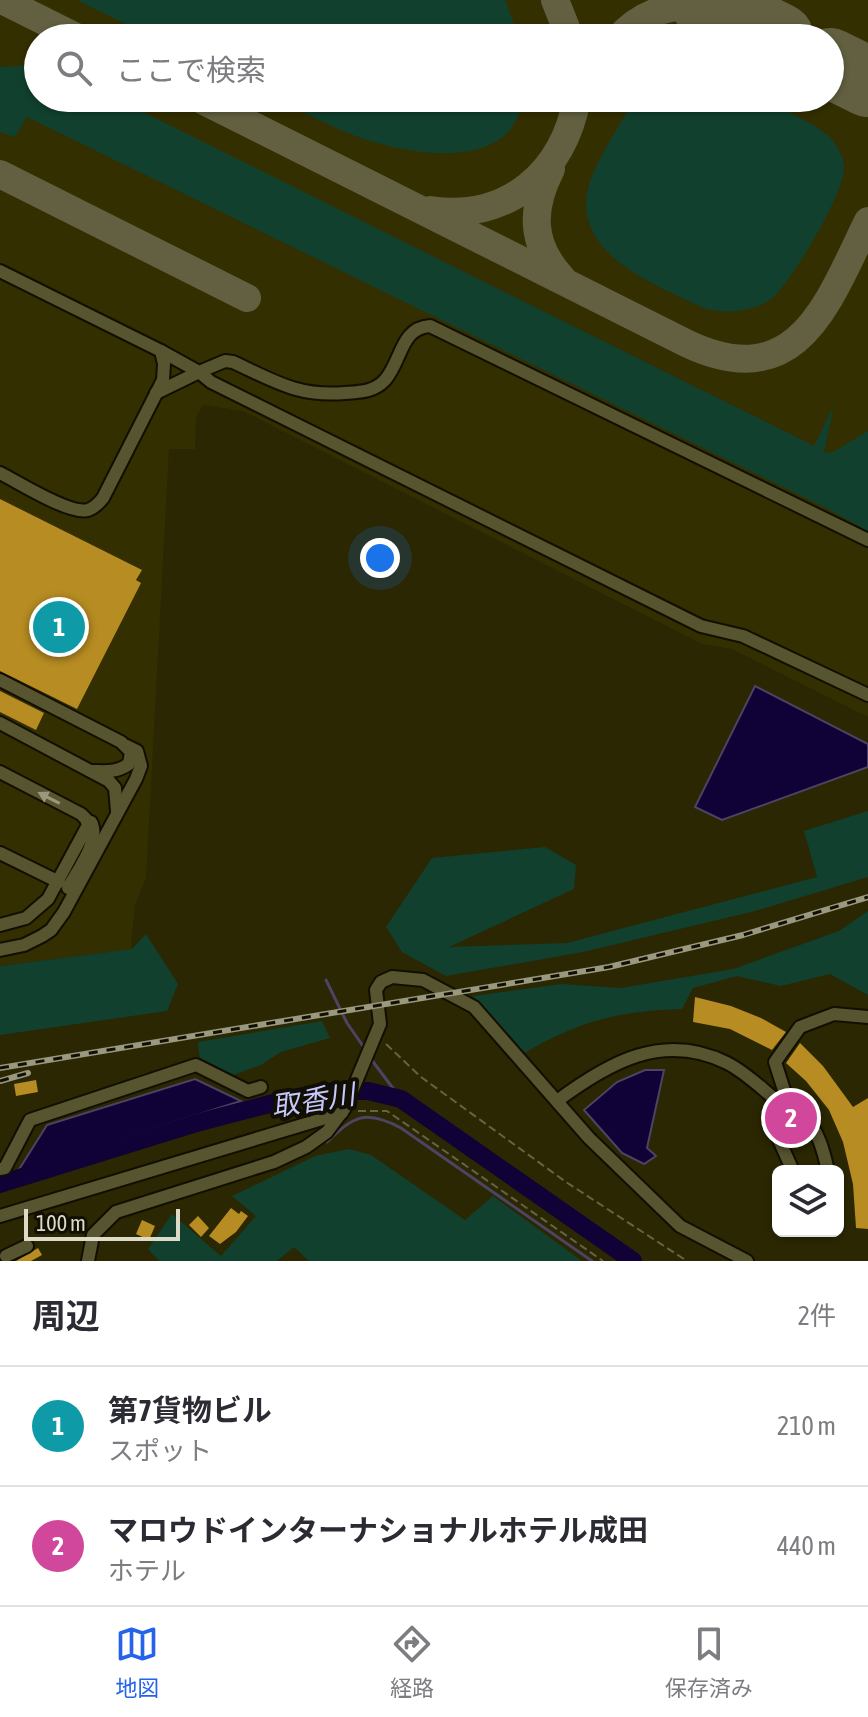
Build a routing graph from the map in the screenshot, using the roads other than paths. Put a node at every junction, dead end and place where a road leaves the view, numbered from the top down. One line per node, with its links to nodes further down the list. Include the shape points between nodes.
1 (0, 271): 2 (street)
2 (161, 351): 3 (street); 4 (street, via 163,380)
3 (199, 372): 4 (street); 6 (street, via 225,361 308,394 363,392 386,379 411,332 430,326); 8 (street, via 701,626 743,636)
4 (156, 393): 5 (street, via 103,498 89,510 70,508)
5 (0, 473)
6 (868, 540)
7 (0, 680): 10 (street)
8 (868, 695)
9 (0, 723): 11 (street)
10 (127, 746): 11 (street, via 132,759 123,769); 13 (street, via 137,751 141,766)
11 (91, 771): 13 (street, via 115,788)
12 (0, 772): 14 (street, one-way to 12)
13 (117, 811): 17 (street)
14 (86, 819): 16 (street, via 87,831); 17 (street, via 95,832 65,895)
15 (0, 853): 16 (street)
16 (59, 882): 18 (street, via 38,910)
17 (67, 906): 19 (street, via 42,936)
18 (0, 925)
19 (0, 950)
20 (868, 1017): 23 (street, via 834,1014 800,1027 775,1062)
21 (261, 1087): 27 (street, via 248,1091 196,1065 30,1120)
22 (557, 1101): 23 (street, via 612,1064 676,1050 727,1063); 24 (street, via 474,1007 423,980 392,977 376,990 380,1024); 32 (street, via 680,1226)
23 (790, 1109): 25 (street, via 775,1131); 26 (street, via 805,1118 821,1143)
24 (348, 1111): 28 (street); 31 (street, via 306,1147 274,1162 116,1212 93,1235)
25 (790, 1165)
26 (826, 1165)
27 (0, 1169)
28 (0, 1216)
29 (27, 1246): 30 (street)
30 (5, 1254)
31 (88, 1261)
32 (747, 1261)

